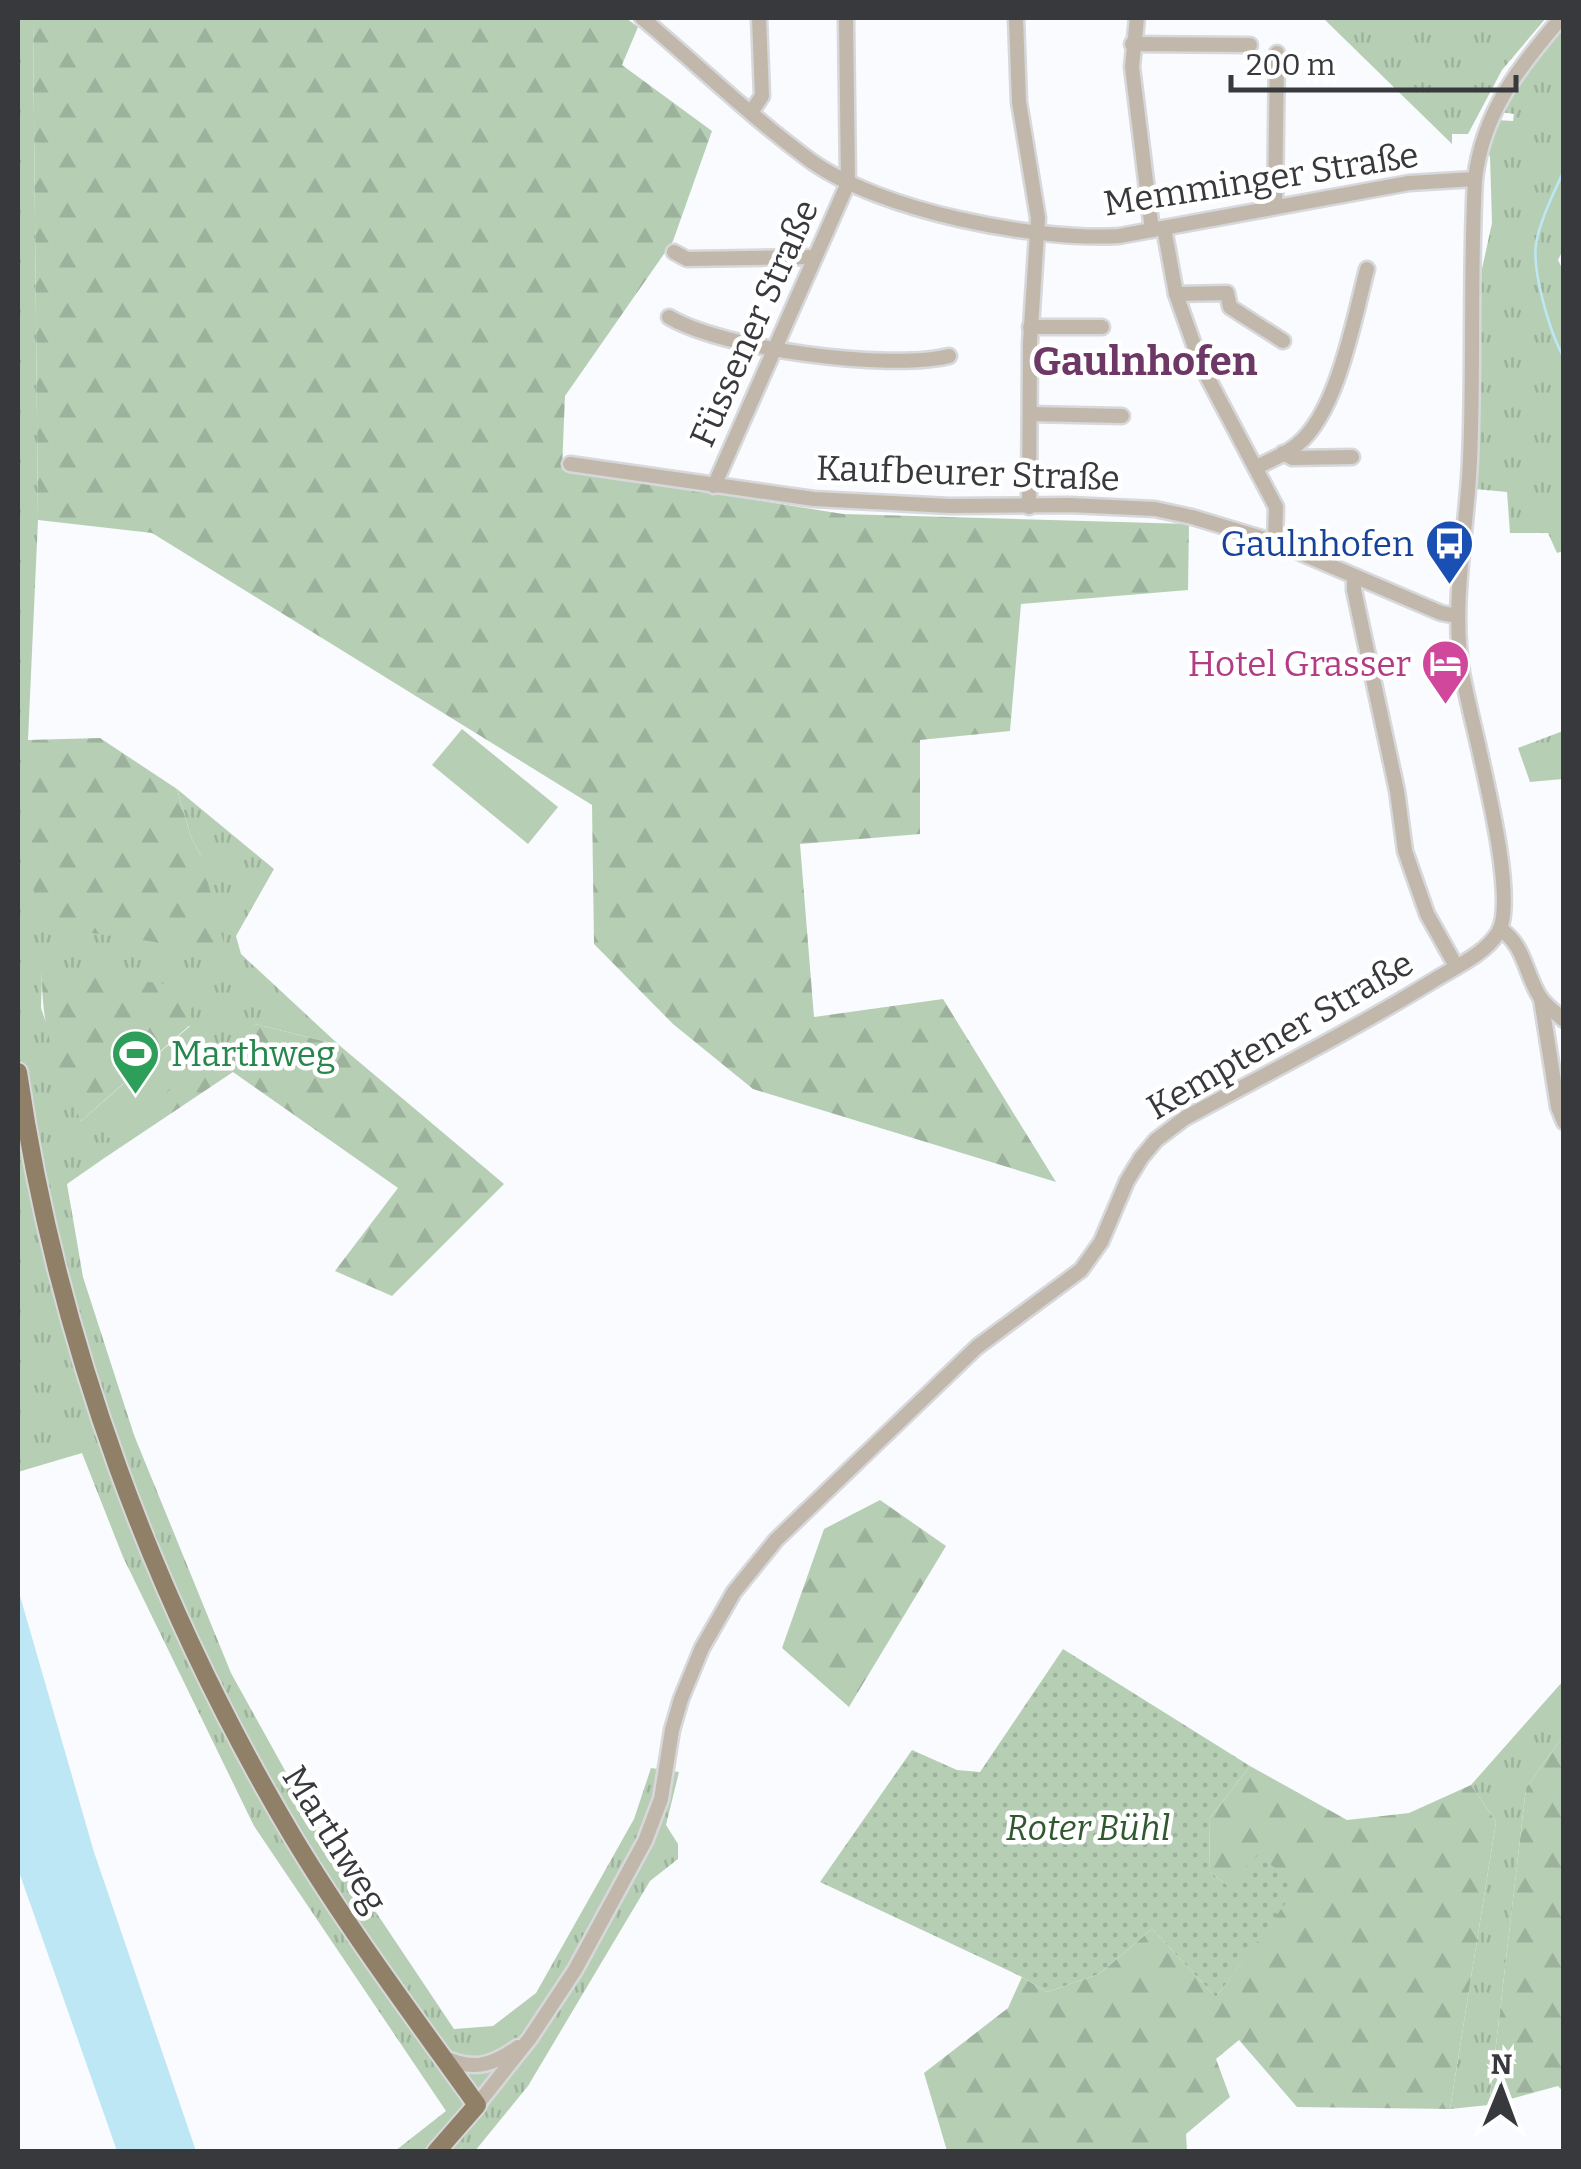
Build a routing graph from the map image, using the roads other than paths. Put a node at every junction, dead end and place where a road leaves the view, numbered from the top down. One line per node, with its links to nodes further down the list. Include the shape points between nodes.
1 (642, 18): 10 (street, Memminger Straße)
2 (759, 18): 10 (street, via 762,96)
3 (846, 18): 12 (street)
4 (1016, 18): 15 (street, via 1019,102)
5 (1138, 18): 7 (street)
6 (1560, 18): 11 (street, via 1498,102)
7 (1132, 44): 8 (street); 14 (street)
8 (1250, 45)
9 (1277, 52): 13 (street)
10 (752, 111): 12 (street, Memminger Straße)
11 (1475, 179): 13 (street, Memminger Straße, via 1409,183); 36 (street, via 1470,461)
12 (848, 183): 15 (street, Memminger Straße, via 944,214); 17 (street, Füssener Straße)
13 (1275, 207): 14 (street, Memminger Straße)
14 (1158, 229): 15 (street, Memminger Straße, via 1080,238); 19 (street)
15 (1037, 233): 21 (street)
16 (674, 252): 17 (street, via 687,259)
17 (816, 257): 24 (street, Füssener Straße)
18 (1367, 269): 28 (street, via 1334,387 1300,443)
19 (1176, 294): 23 (street, via 1227,293 1230,307); 31 (street, via 1201,365)
20 (669, 317): 24 (street)
21 (1030, 327): 22 (street); 26 (street)
22 (1102, 327)
23 (1283, 342)
24 (774, 349): 25 (street, via 926,362); 32 (street, Füssener Straße)
25 (949, 356)
26 (1030, 414): 27 (street); 33 (street)
27 (1122, 416)
28 (1283, 453): 29 (street); 31 (street)
29 (1352, 457)
30 (570, 464): 32 (street, Kaufbeurer Straße)
31 (1257, 467): 34 (street, via 1276,508)
32 (714, 486): 33 (street, Kaufbeurer Straße, via 814,499)
33 (1030, 507): 34 (street, Kaufbeurer Straße, via 1155,509)
34 (1275, 542): 35 (street, Kaufbeurer Straße)
35 (1354, 576): 36 (street, Kaufbeurer Straße); 38 (street, via 1406,851 1427,914)
36 (1457, 616): 37 (street, via 1501,870)
37 (1500, 928): 38 (street, Kemptener Straße); 39 (street)
38 (1456, 966): 42 (street, Kemptener Straße, via 1156,1140 1081,1270 977,1348 766,1552 726,1604 693,1668 645,1841)
39 (1555, 1010): 41 (street)
40 (18, 1072): 43 (main road, Marthweg, via 83,1360 176,1612 293,1837)
41 (1564, 1122)
42 (530, 2038): 43 (street, via 482,2066); 44 (street, Kemptener Straße)
43 (441, 2056): 44 (main road, Marthweg)
44 (477, 2105): 45 (main road)
45 (436, 2152)

